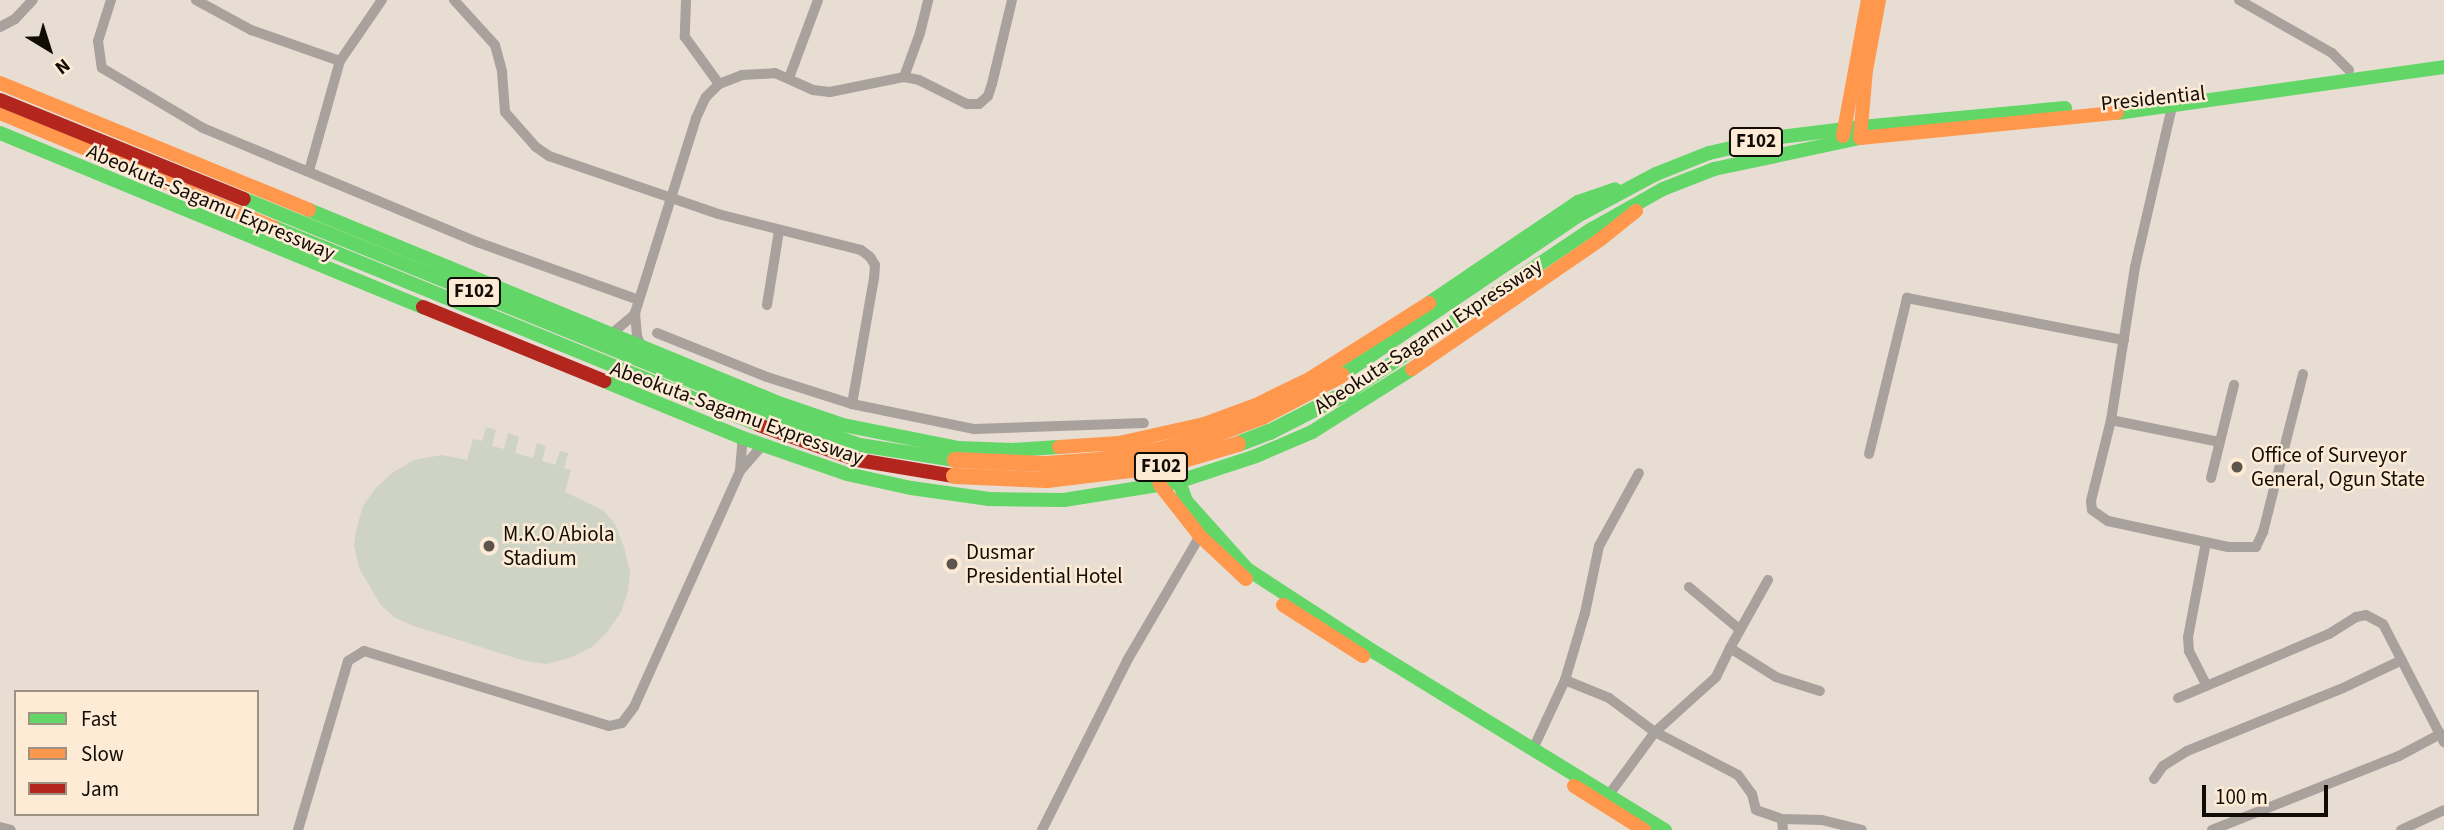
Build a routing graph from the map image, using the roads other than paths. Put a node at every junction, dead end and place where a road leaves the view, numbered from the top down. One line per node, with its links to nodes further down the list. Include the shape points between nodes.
1 (33, 0): 13 (street)
2 (111, 0): 28 (street, via 98,41 102,68 203,128)
3 (196, 0): 15 (street, via 251,30)
4 (382, 0): 15 (street)
5 (454, 0): 31 (street, via 495,45 505,112 536,147 549,156)
6 (686, 0): 21 (street, via 685,37)
7 (818, 0): 19 (street)
8 (928, 0): 18 (street)
9 (1012, 0): 18 (street, via 992,84 979,104 967,104)
10 (1868, 0): 27 (main road)
11 (1879, 0): 25 (main road)
12 (2239, 0): 17 (street, via 2332,52)
13 (0, 27)
14 (2444, 58): 17 (main road, Presidential)
15 (340, 61): 28 (street)
16 (2444, 66): 23 (main road)
17 (2349, 70): 23 (main road, Presidential)
18 (904, 77): 19 (street, via 830,92 813,90)
19 (789, 78): 21 (street, via 761,73)
20 (0, 83): 32 (main road)
21 (719, 84): 31 (street, via 696,118)
22 (0, 100): 32 (main road, Abeokuta-Sagamu Expressway / F102)
23 (2174, 102): 25 (main road, Abeokuta-Sagamu Expressway); 39 (street, via 2135,267)
24 (0, 113): 32 (main road, Abeokuta-Sagamu Expressway / F102)
25 (1860, 132): 27 (main road, Abeokuta-Sagamu Expressway / F102)
26 (0, 133): 32 (main road)
27 (1843, 134): 29 (main road, Abeokuta-Sagamu Expressway / F102, via 1780,137 1709,153); 30 (main road, Abeokuta-Sagamu Expressway / F102, via 1714,169)
28 (309, 171): 34 (street, via 477,242)
29 (1656, 174): 46 (main road, via 1578,202 1311,378 1256,405); 51 (main road, Abeokuta-Sagamu Expressway / F102, bridge, via 1581,214 1342,375 1262,417 1158,450 1100,460)
30 (1663, 190): 51 (main road, Abeokuta-Sagamu Expressway / F102, bridge, via 1592,229 1352,390 1270,432 1163,466 1047,480); 55 (main road, via 1601,239 1378,393 1312,432)
31 (670, 198): 33 (street); 34 (street)
32 (304, 232): 38 (main road); 47 (main road); 51 (main road, Abeokuta-Sagamu Expressway / F102, via 818,447 891,467)
33 (779, 232): 35 (street); 43 (street, via 861,250 875,265)
34 (639, 300): 36 (street)
35 (767, 305)
36 (635, 313): 38 (street); 40 (street, via 636,336)
37 (657, 333): 43 (street, via 767,377)
38 (610, 335): 40 (main road)
39 (2124, 340): 44 (street); 50 (street, via 1907,298)
40 (642, 348): 45 (main road, via 780,404 895,438 958,448 1068,449)
41 (2303, 374): 58 (street, via 2256,547)
42 (2234, 385): 48 (street)
43 (852, 404): 45 (street, via 974,429)
44 (2111, 420): 48 (street); 58 (street, via 2092,510 2108,521)
45 (1146, 430): 46 (main road); 56 (main road)
46 (1166, 434): 55 (main road)
47 (743, 438): 49 (main road); 52 (street)
48 (2219, 442): 54 (street)
49 (763, 445): 52 (street); 56 (main road, via 847,474 989,499 1064,500)
50 (1869, 454)
51 (955, 468)
52 (740, 471): 77 (street, via 634,707 622,723 609,726 364,651 348,661)
53 (1639, 473): 64 (street, via 1599,547)
54 (2211, 478)
55 (1177, 482): 56 (main road); 70 (main road, via 1186,501 1247,569)
56 (1160, 485): 57 (main road)
57 (1200, 536): 78 (street, via 1128,659); 79 (main road, via 1242,577 1286,607)
58 (2206, 542): 65 (street, via 2188,637 2189,651)
59 (1768, 580): 61 (street)
60 (1689, 587): 61 (street)
61 (1739, 629): 62 (street)
62 (1730, 648): 66 (street, via 1776,677); 68 (street, via 1716,677)
63 (2402, 660): 65 (street, via 2383,624 2366,614); 69 (street); 71 (street, via 2187,751 2163,766)
64 (1565, 680): 68 (street, via 1609,698); 70 (street)
65 (2207, 686): 67 (street)
66 (1820, 691)
67 (2178, 698)
68 (1655, 732): 72 (street); 74 (street, via 1738,775 1752,794 1756,810)
69 (2442, 738): 83 (street)
70 (1533, 750): 72 (main road)
71 (2154, 779)
72 (1608, 796): 80 (main road)
73 (2444, 810): 84 (street)
74 (1782, 818): 81 (street); 82 (street, via 1822,820)
75 (0, 827): 76 (street)
76 (10, 830)
77 (298, 830)
78 (1042, 830)
79 (1644, 830)
80 (1665, 830)
81 (1783, 830)
82 (1862, 830)
83 (2212, 830)
84 (2401, 830)

